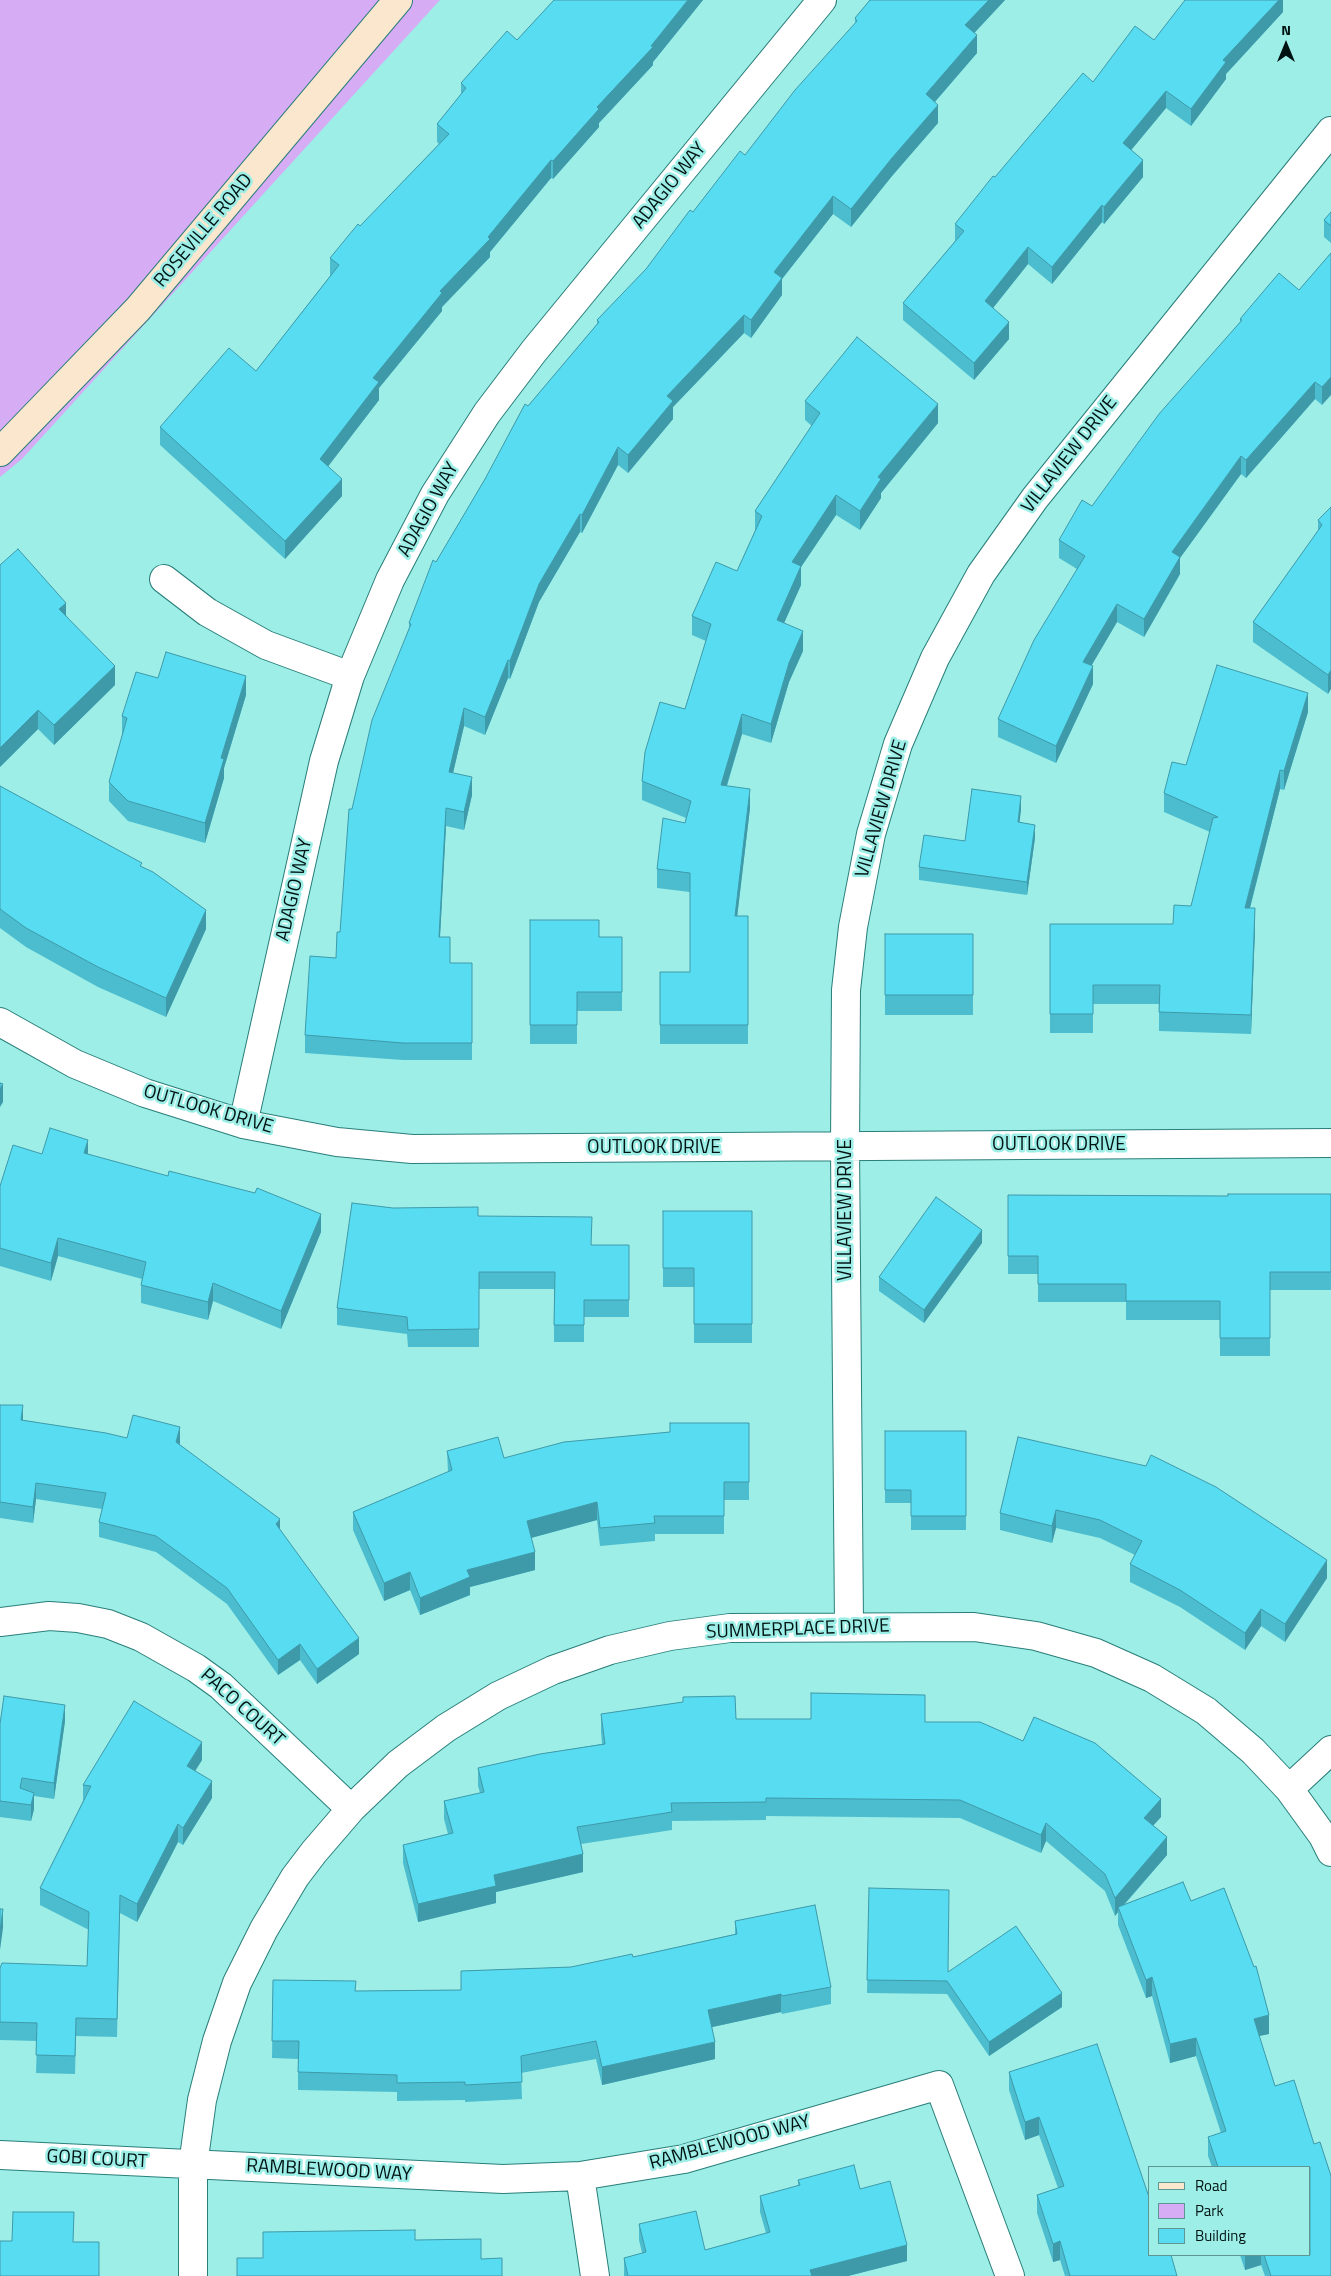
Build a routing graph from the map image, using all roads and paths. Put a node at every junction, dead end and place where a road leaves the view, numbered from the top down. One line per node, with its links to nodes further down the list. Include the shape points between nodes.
1 (398, 0): 4 (main road, ROSEVILLE ROAD, via 138,309)
2 (822, 0): 6 (street, ADAGIO WAY, via 487,413 435,494 390,580)
3 (1331, 131): 10 (street, VILLAVIEW DRIVE, via 1035,498 981,574 935,658 898,744 871,834 852,927 846,990)
4 (0, 452)
5 (164, 579): 6 (street, via 207,612 266,645)
6 (350, 676): 8 (street, ADAGIO WAY, via 324,761)
7 (0, 1022): 8 (street, OUTLOOK DRIVE, via 75,1064 145,1093)
8 (243, 1124): 10 (street, OUTLOOK DRIVE, via 337,1142 412,1149)
9 (1331, 1143): 10 (street, OUTLOOK DRIVE)
10 (845, 1147): 12 (street, VILLAVIEW DRIVE)
11 (0, 1622): 15 (street, PACO COURT, via 49,1616 78,1618 108,1624 140,1637 221,1686)
12 (849, 1626): 14 (street, SUMMERPLACE DRIVE, via 974,1627 1036,1636 1096,1653 1152,1678 1206,1711 1254,1751); 15 (street, SUMMERPLACE DRIVE, via 730,1628 670,1636 610,1650 553,1670 498,1696 446,1728 398,1764)
13 (1331, 1750): 14 (street)
14 (1289, 1789): 16 (street, SUMMERPLACE DRIVE)
15 (351, 1809): 18 (street, SUMMERPLACE DRIVE, via 295,1877 237,1983 217,2041 202,2100)
16 (1331, 1852)
17 (0, 2155): 18 (street, GOBI COURT)
18 (193, 2165): 19 (street, RAMBLEWOOD WAY, via 503,2179); 20 (street, SUMMERPLACE DRIVE)
19 (580, 2176): 21 (street); 22 (street, RAMBLEWOOD WAY, via 684,2159 939,2085)
20 (193, 2276)
21 (595, 2276)
22 (1010, 2276)

